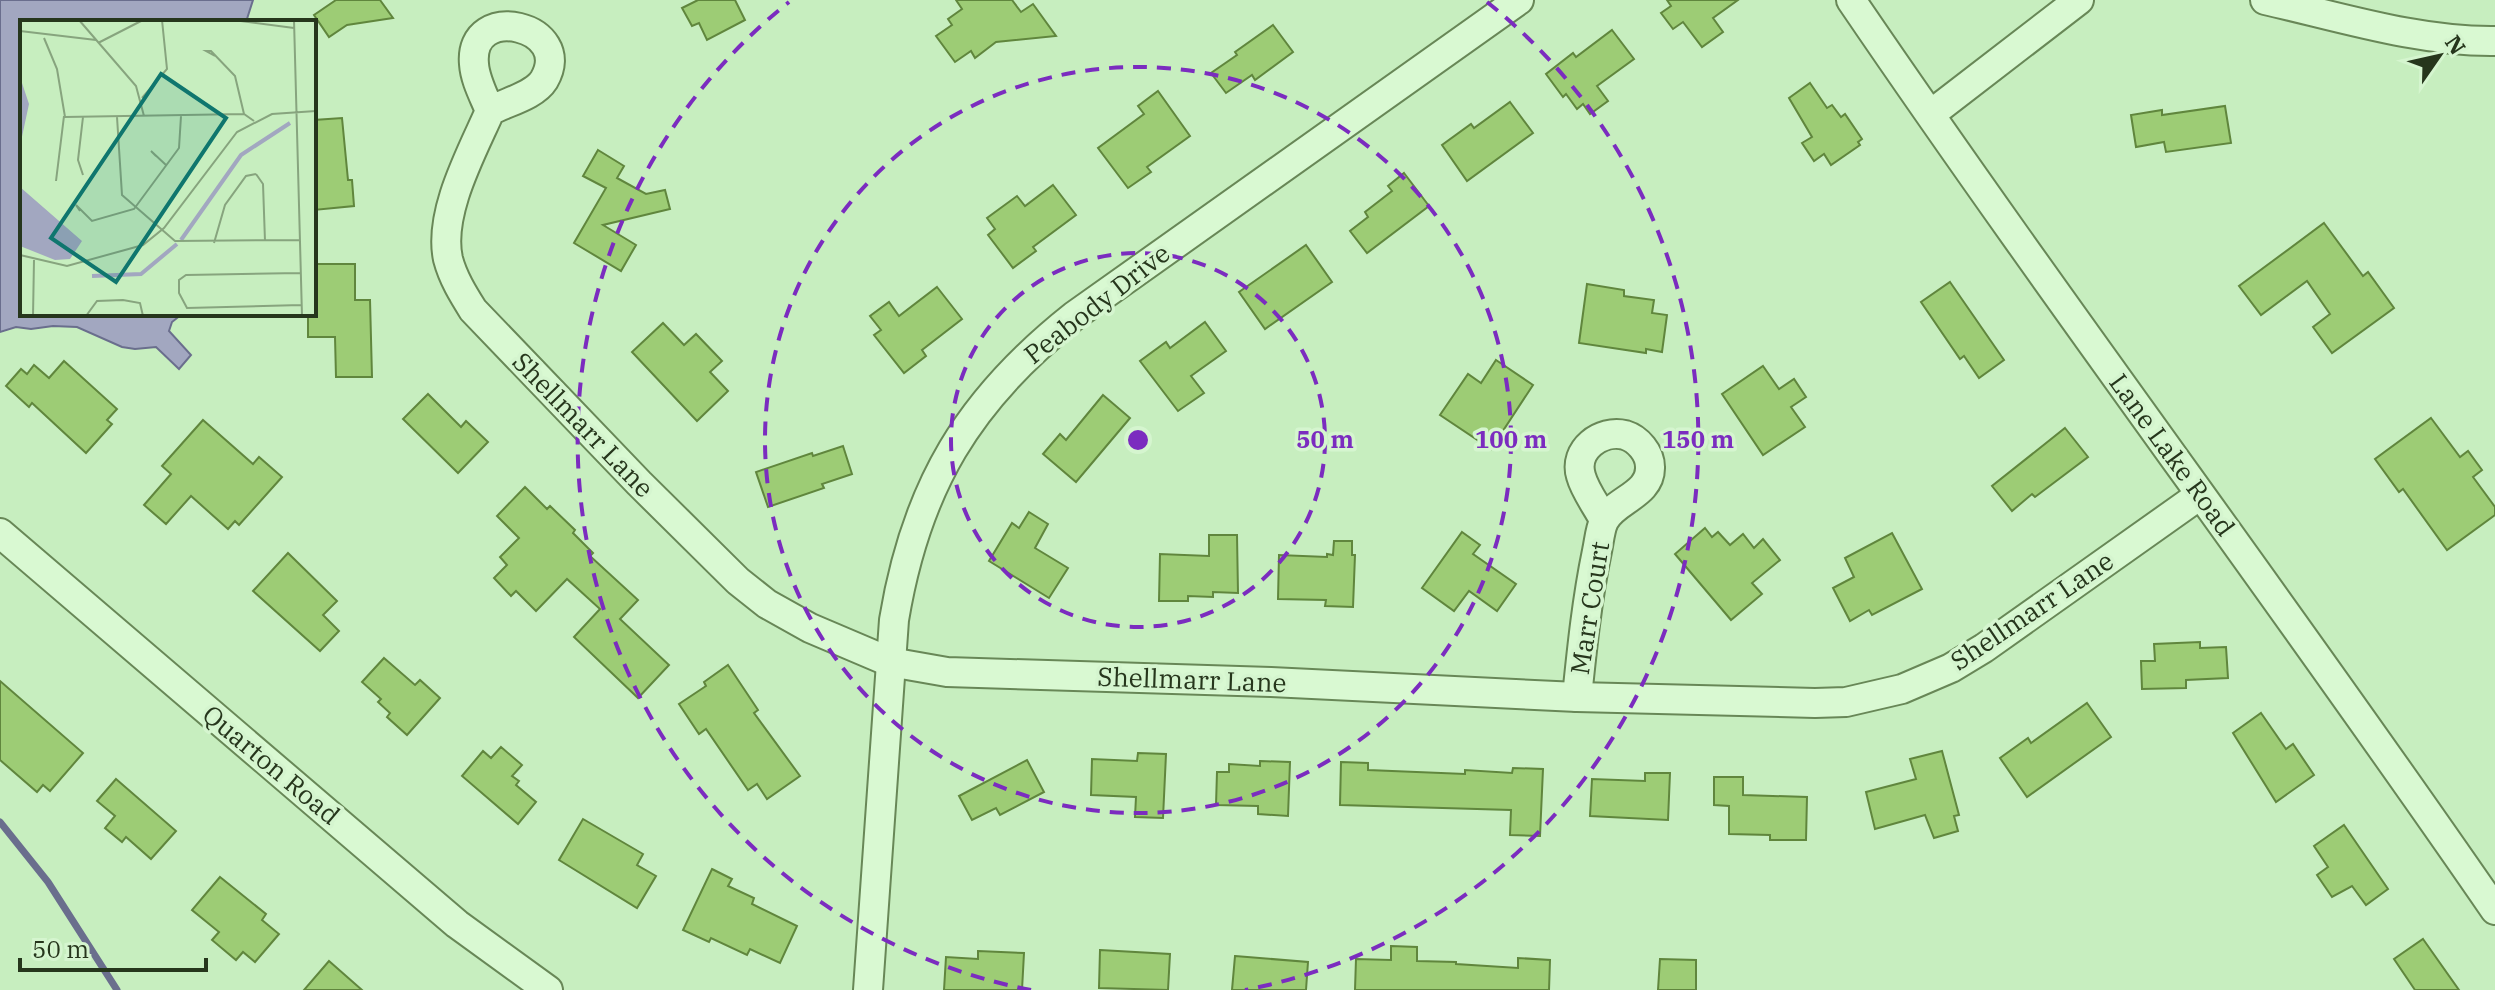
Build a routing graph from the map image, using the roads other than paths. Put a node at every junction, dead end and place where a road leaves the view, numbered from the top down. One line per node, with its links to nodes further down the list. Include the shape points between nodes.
1 (1519, 0): 11 (street, Peabody Drive, via 1074,316 1004,379 953,446 922,510 900,586)
2 (1851, 0): 7 (street, Lane Lake Road)
3 (2079, 0): 7 (street)
4 (2265, 0): 5 (street, via 2407,32)
5 (2495, 41)
6 (490, 111): 11 (street, Shellmarr Lane, via 457,185 449,221 448,257 473,310 738,581 810,628)
7 (1931, 114): 8 (street, Lane Lake Road)
8 (2200, 495): 12 (street, Shellmarr Lane, via 1984,648 1902,689 1831,702); 13 (street, Lane Lake Road)
9 (1604, 520): 12 (street, Marr Court, via 1590,583)
10 (0, 533): 14 (street, Quarton Road, via 457,924)
11 (890, 662): 12 (street, Shellmarr Lane, via 947,672); 15 (street, Peabody Drive)
12 (1577, 697)
13 (2495, 910)
14 (548, 990)
15 (868, 990)

